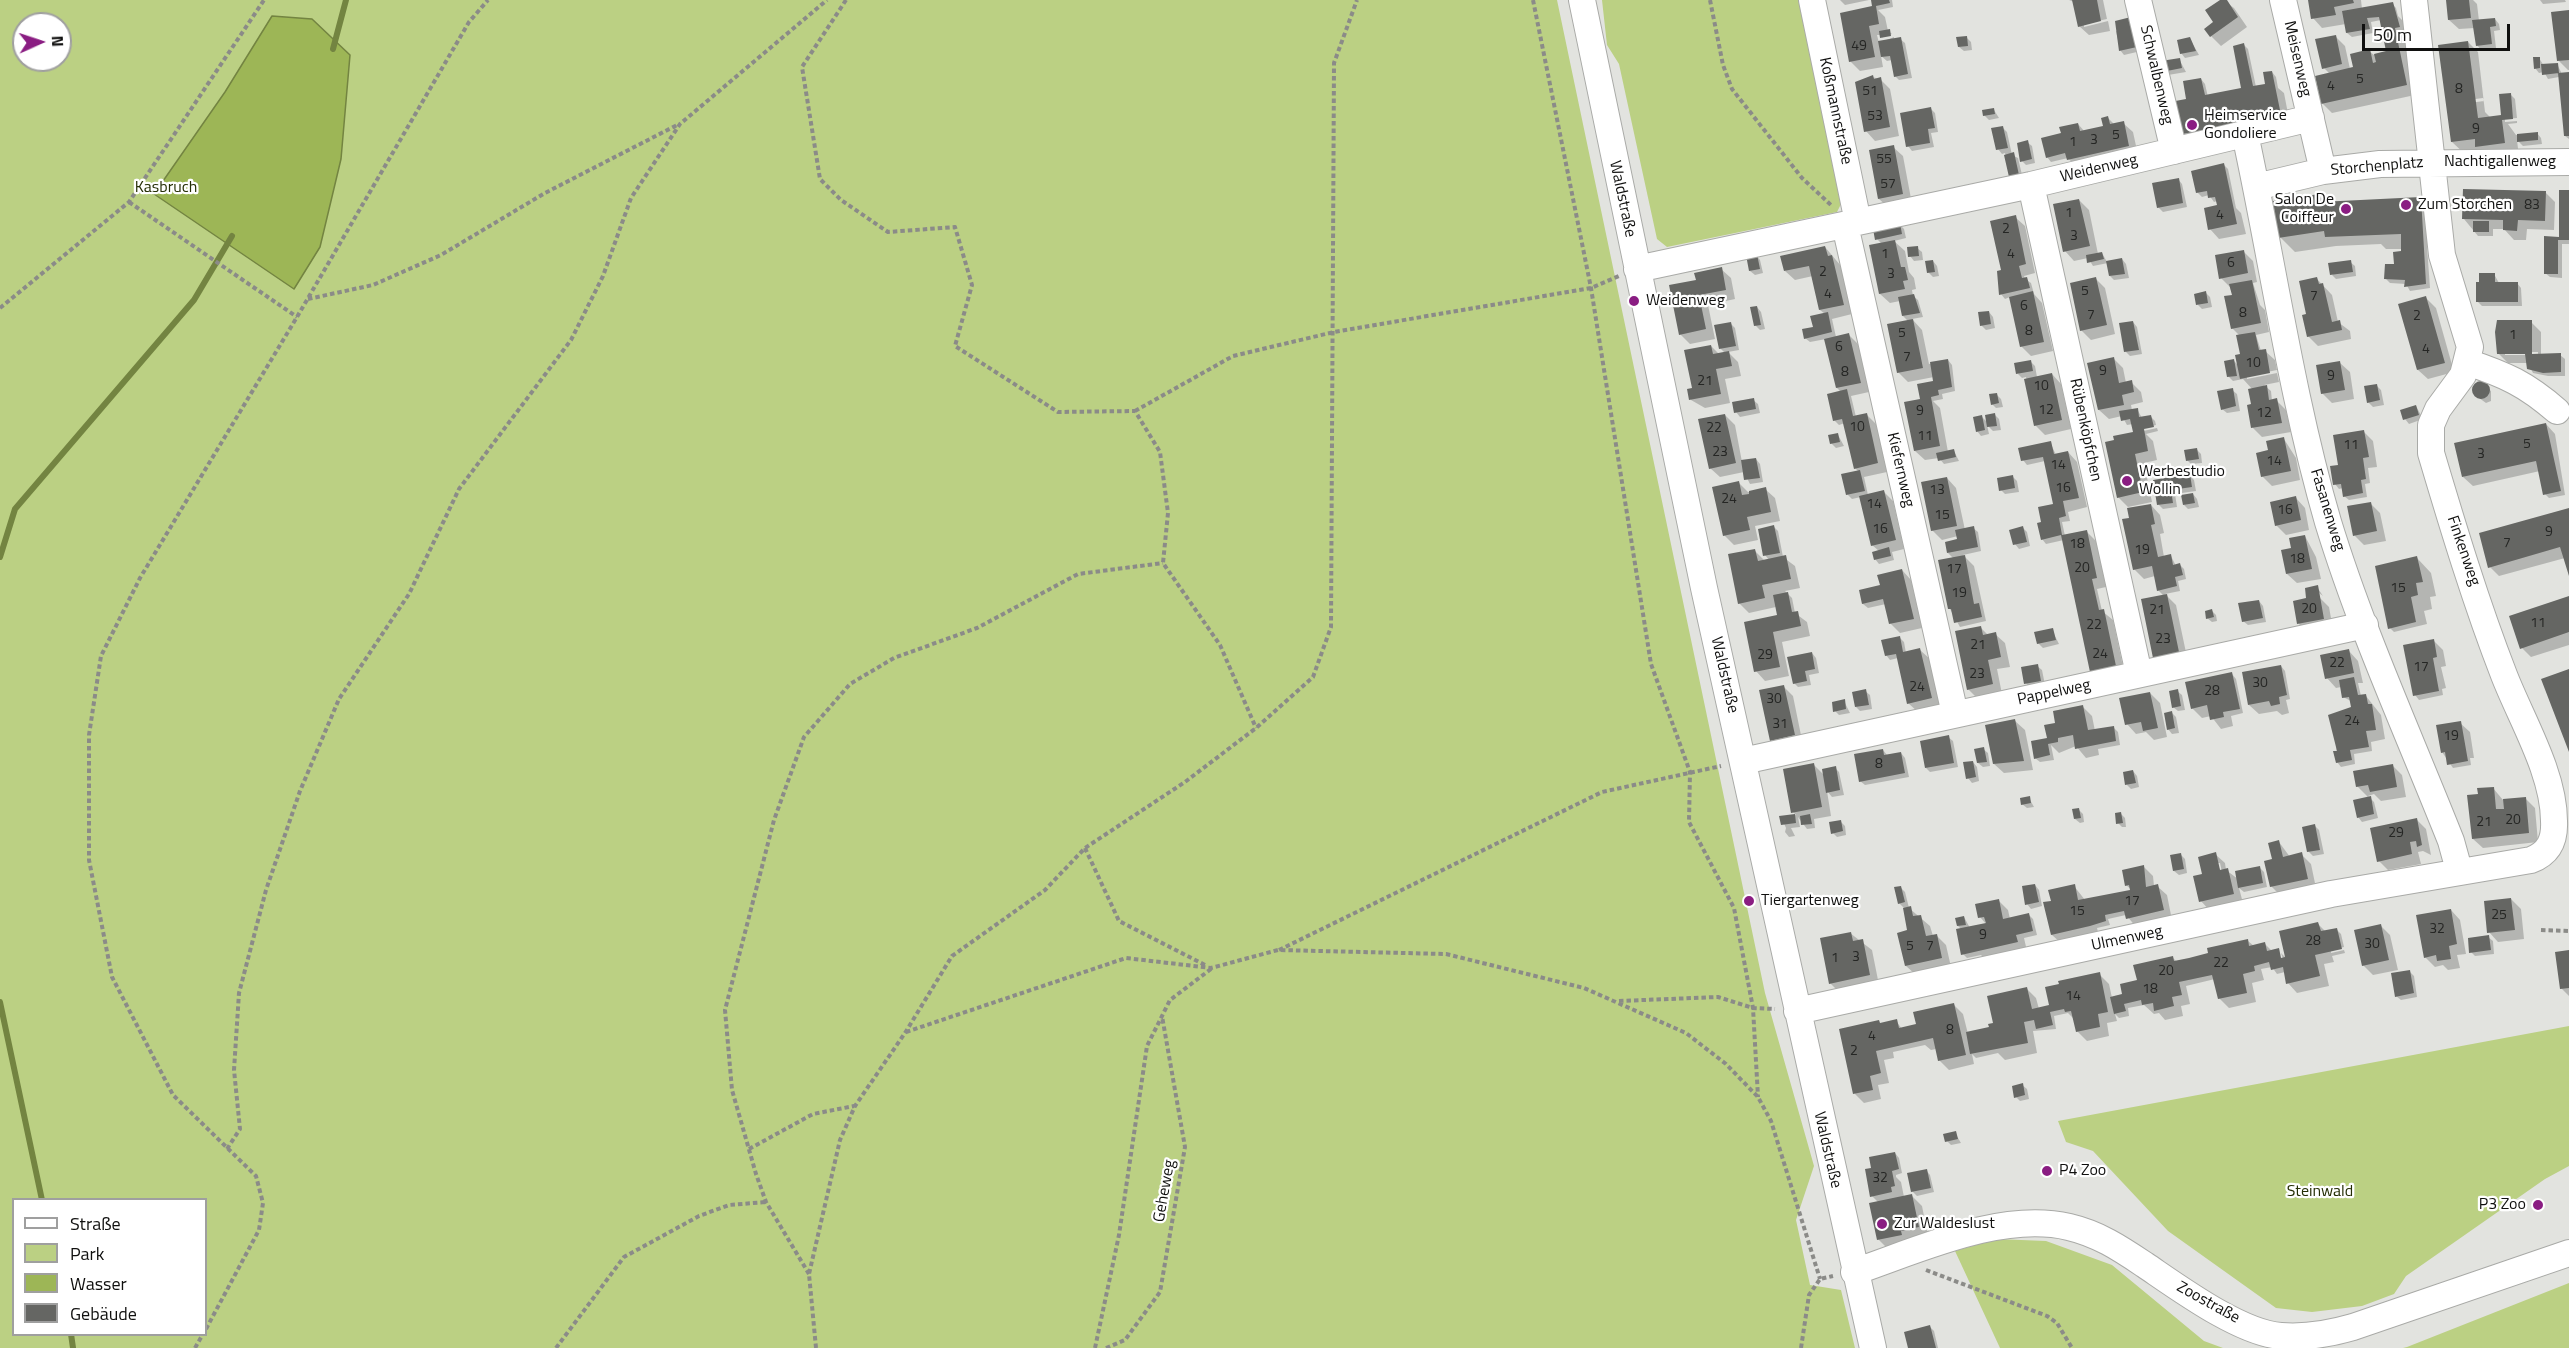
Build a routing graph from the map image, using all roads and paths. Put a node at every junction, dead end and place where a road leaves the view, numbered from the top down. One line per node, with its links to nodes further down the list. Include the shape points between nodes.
1 (264, 0): 24 (path)
2 (488, 0): 28 (path, via 469,22)
3 (827, 0): 16 (path)
4 (846, 0): 33 (path, via 802,67 820,179 841,200 888,232 955,227 972,285 955,346 1058,412)
5 (1357, 0): 31 (path, via 1334,63)
6 (1533, 0): 27 (path)
7 (1582, 0): 26 (street, Waldstraße)
8 (1710, 0): 25 (path, via 1732,89 1802,178)
9 (1812, 0): 25 (street, Koßmannstraße)
10 (2138, 0): 18 (street, Schwalbenweg)
11 (2271, 0): 14 (street)
12 (2283, 0): 14 (street, Meisenweg)
13 (2414, 0): 19 (street, Storchenplatz)
14 (2289, 28): 15 (street, Meisenweg)
15 (2311, 118): 17 (street); 21 (street, Storchenplatz)
16 (680, 124): 28 (path, via 545,193 441,255 373,285); 55 (path, via 631,198 603,276 571,340 459,489 410,594 339,699 300,791 266,890 239,993 234,1070 240,1129)
17 (2245, 134): 18 (street, Weidenweg); 23 (street, Fasanenweg)
18 (2174, 151): 22 (street, Weidenweg)
19 (2432, 162): 20 (street, Nachtigallenweg); 21 (street, Storchenplatz); 32 (street, via 2442,255 2470,347)
20 (2569, 162)
21 (2323, 171): 23 (street, Storchenplatz)
22 (2031, 185): 25 (street, Weidenweg); 37 (street, Rübenköpfchen)
23 (2256, 187): 36 (street, Fasanenweg, via 2311,456 2329,523)
24 (129, 202): 29 (path); 30 (path)
25 (1851, 224): 26 (street, Weidenweg); 38 (street, Kiefernweg)
26 (1637, 269): 27 (path); 40 (street, Waldstraße)
27 (1591, 288): 31 (path); 41 (path, via 1651,664)
28 (307, 299): 30 (path)
29 (0, 308)
30 (297, 317): 55 (path, via 140,578 101,656 88,735 89,860 112,977 173,1095)
31 (1334, 332): 33 (path, via 1233,356); 39 (path, via 1331,627 1313,677)
32 (2468, 362): 34 (street, via 2508,375); 43 (street, Finkenweg, via 2431,425 2431,453 2504,673 2548,782 2554,822 2552,842 2544,855)
33 (1136, 411): 35 (path, via 1160,452 1168,513)
34 (2558, 411)
35 (1163, 563): 39 (path, via 1220,645); 56 (path, via 1078,574 977,628 894,658 850,684 804,737 774,820 725,1010 732,1090)
36 (2365, 625): 37 (street, Pappelweg); 43 (street, Fasanenweg, via 2451,840)
37 (2139, 674): 38 (street, Pappelweg)
38 (1955, 714): 40 (street, Pappelweg)
39 (1256, 728): 42 (path, via 1185,782)
40 (1743, 761): 41 (path); 50 (street, Waldstraße)
41 (1690, 772): 46 (path, via 1602,792); 49 (path, via 1689,822 1734,908)
42 (1086, 848): 47 (path, via 1119,921); 52 (path, via 1046,890 952,956)
43 (2459, 870): 50 (street, Ulmenweg)
44 (2541, 930): 45 (path)
45 (2569, 932)
46 (1278, 950): 47 (path); 48 (path, via 1446,954 1584,988)
47 (1211, 968): 51 (path, via 1170,1000); 52 (path, via 1126,958)
48 (1617, 1001): 49 (path, via 1718,997); 53 (path, via 1686,1033 1726,1064)
49 (1753, 1008): 53 (path)
50 (1797, 1011): 60 (street, Waldstraße)
51 (1161, 1015): 65 (path, via 1147,1046 1119,1235); 66 (path, Geheweg, via 1185,1148 1160,1292 1125,1340)
52 (905, 1033): 54 (path)
53 (1758, 1097): 67 (path, via 1771,1121 1820,1279 1809,1295)
54 (855, 1106): 56 (path, via 813,1114); 61 (path, via 840,1140)
55 (227, 1149): 62 (path, via 256,1176 263,1203 259,1230)
56 (749, 1149): 57 (path)
57 (766, 1202): 61 (path); 63 (path, via 729,1205 699,1216 624,1257)
58 (2569, 1252): 59 (street, Zoostraße, via 2320,1336 2279,1336 2251,1327 2202,1303 2102,1237 2067,1226 1984,1228)
59 (1896, 1258): 60 (street, Zoostraße); 69 (path, via 2047,1316 2057,1323)
60 (1854, 1272): 68 (street, Waldstraße)
61 (809, 1274): 64 (path)
62 (207, 1327)
63 (556, 1348)
64 (816, 1348)
65 (1095, 1348)
66 (1106, 1348)
67 (1802, 1348)
68 (1873, 1348)
69 (2072, 1348)

